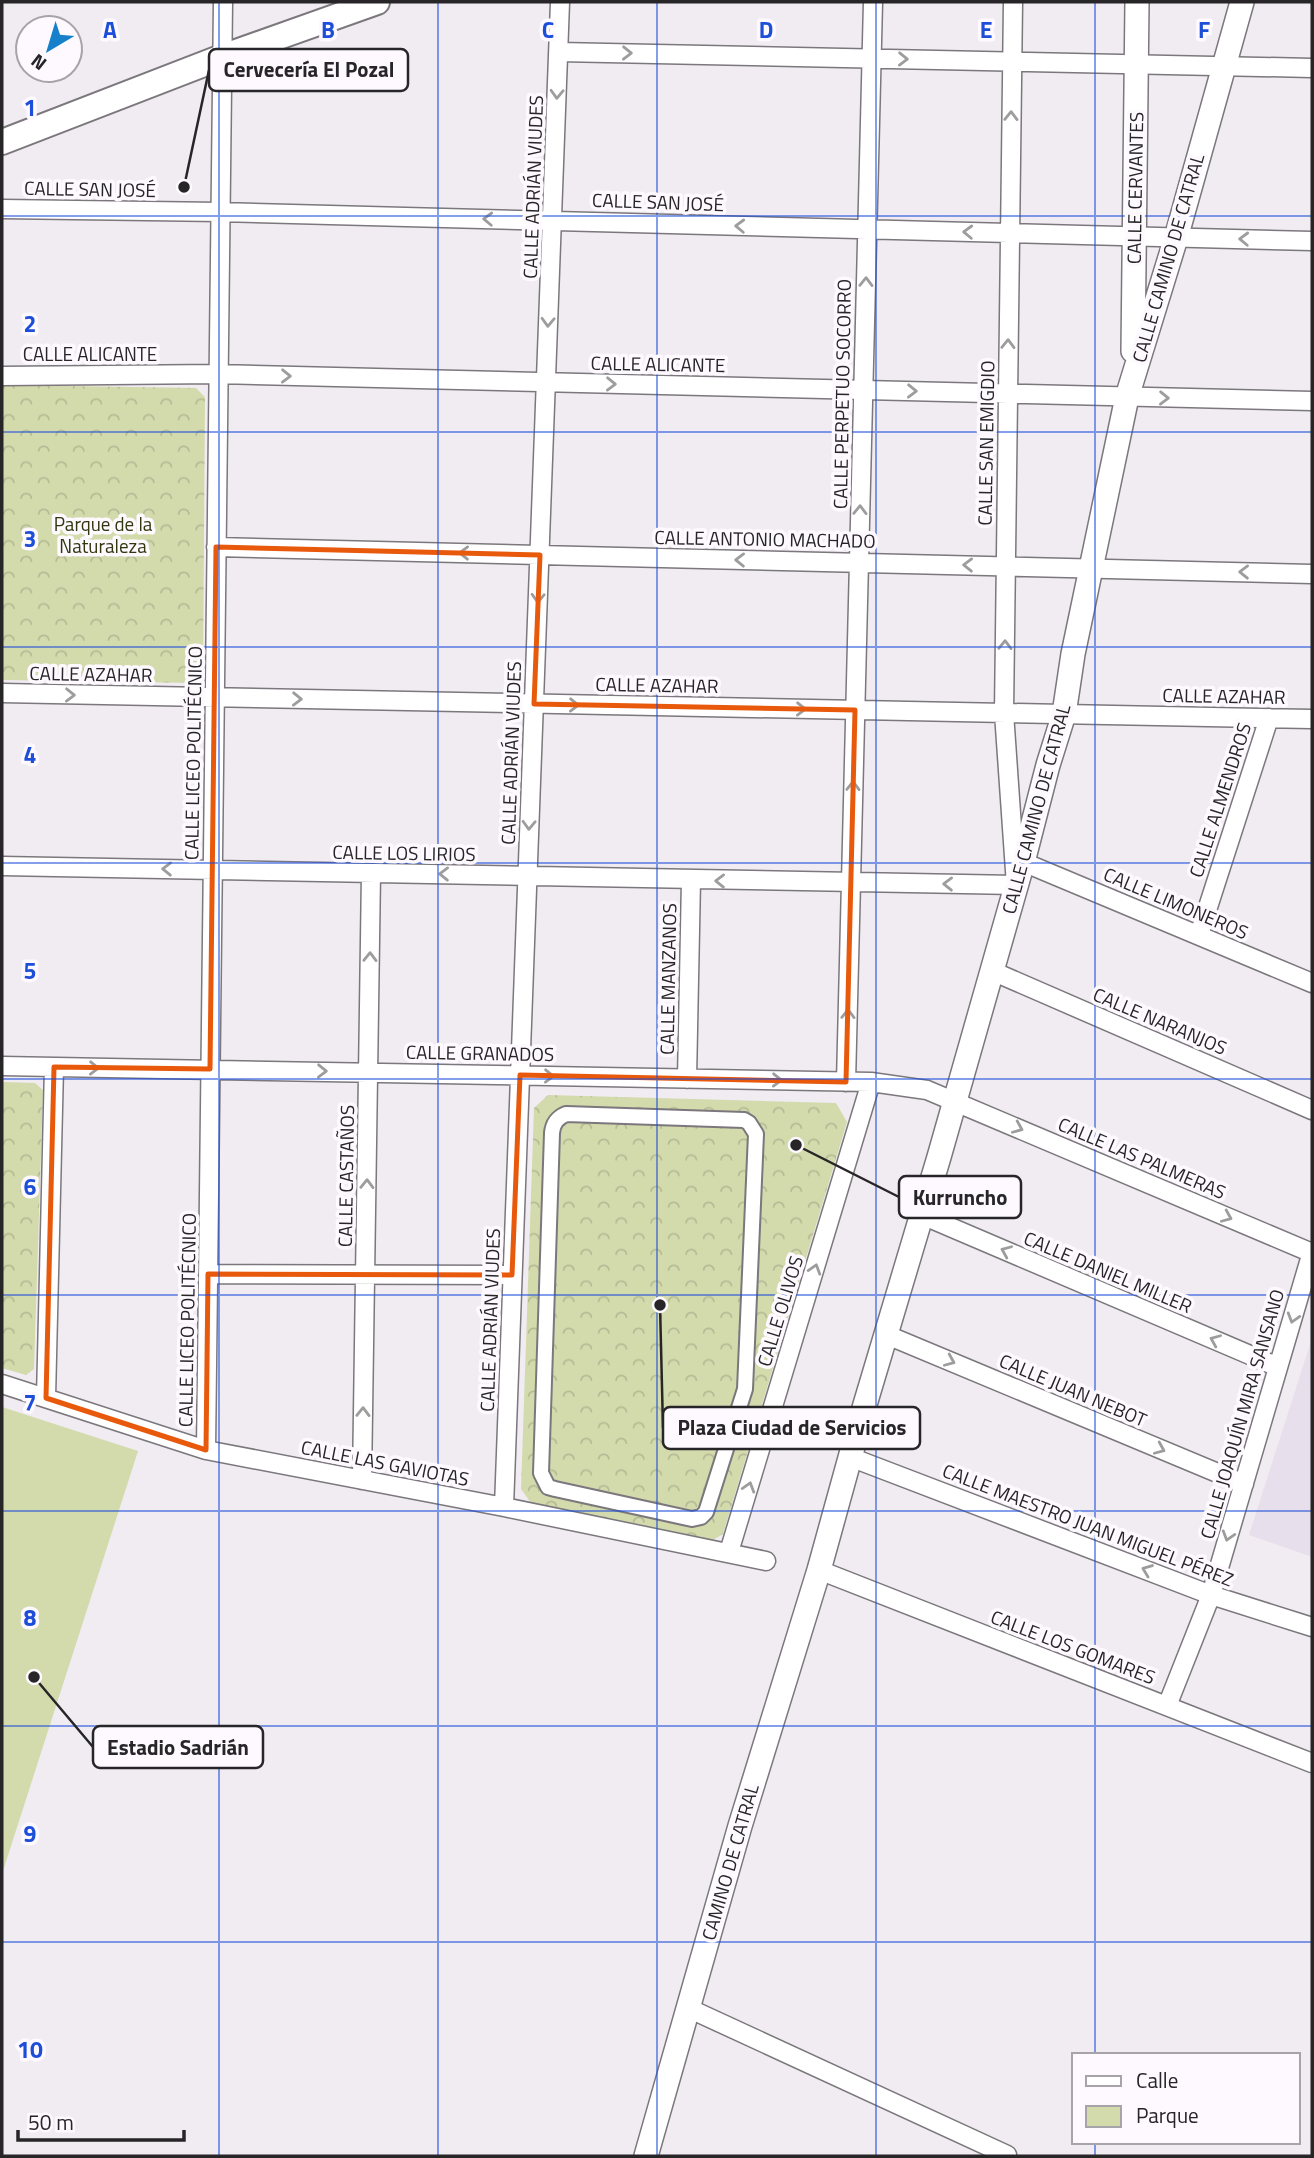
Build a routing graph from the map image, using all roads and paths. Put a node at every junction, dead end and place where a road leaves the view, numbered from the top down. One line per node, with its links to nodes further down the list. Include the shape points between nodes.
1 (223, 2): 9 (street, CALLE LICEO POLITÉCNICO)
2 (377, 2): 9 (main road)
3 (561, 2): 8 (street, CALLE ADRIÁN VIUDES)
4 (873, 2): 10 (street, CALLE PERPETUO SOCORRO)
5 (1013, 2): 11 (street, CALLE SAN EMIGDIO)
6 (1137, 2): 12 (street, CALLE CERVANTES)
7 (1242, 2): 13 (street, CALLE CAMINO DE CATRAL)
8 (559, 52): 10 (street, one-way to 10); 18 (street, CALLE ADRIÁN VIUDES, one-way to 18)
9 (222, 57): 15 (main road); 17 (street, CALLE LICEO POLITÉCNICO)
10 (871, 59): 11 (street, one-way to 11); 19 (street, CALLE PERPETUO SOCORRO)
11 (1012, 62): 12 (street); 20 (street, CALLE SAN EMIGDIO, one-way to 11)
12 (1136, 64): 13 (street); 21 (street, CALLE CERVANTES)
13 (1224, 66): 14 (street); 22 (street, CALLE CAMINO DE CATRAL)
14 (1312, 68)
15 (2, 142)
16 (2, 209): 17 (street, CALLE SAN JOSÉ)
17 (220, 212): 18 (street, CALLE SAN JOSÉ, one-way to 17); 24 (street, CALLE LICEO POLITÉCNICO)
18 (552, 221): 19 (street, CALLE SAN JOSÉ, one-way to 18); 26 (street, CALLE ADRIÁN VIUDES, one-way to 26)
19 (867, 229): 20 (street, CALLE SAN JOSÉ, one-way to 19); 28 (street, CALLE PERPETUO SOCORRO, one-way to 19)
20 (1010, 233): 21 (street, CALLE SAN JOSÉ); 29 (street, CALLE SAN EMIGDIO, one-way to 20)
21 (1135, 236): 22 (street, CALLE SAN JOSÉ); 27 (street, CALLE CERVANTES)
22 (1175, 237): 23 (street, CALLE SAN JOSÉ, one-way to 22); 27 (street, CALLE CAMINO DE CATRAL)
23 (1312, 241)
24 (218, 374): 25 (street, CALLE ALICANTE); 26 (street, CALLE ALICANTE, one-way to 26); 31 (street, CALLE LICEO POLITÉCNICO)
25 (2, 376)
26 (546, 382): 28 (street, CALLE ALICANTE, one-way to 28); 32 (street, CALLE ADRIÁN VIUDES)
27 (1130, 386): 29 (street, CALLE ALICANTE); 30 (street, CALLE ALICANTE, one-way to 30); 35 (street, CALLE CAMINO DE CATRAL)
28 (863, 390): 29 (street, CALLE ALICANTE, one-way to 29); 33 (street, CALLE PERPETUO SOCORRO, one-way to 28)
29 (1008, 394): 34 (street, CALLE SAN EMIGDIO)
30 (1312, 401)
31 (216, 547): 32 (street, CALLE ANTONIO MACHADO, one-way to 31); 38 (street, CALLE LICEO POLITÉCNICO)
32 (540, 555): 33 (street, CALLE ANTONIO MACHADO, one-way to 32); 39 (street, CALLE ADRIÁN VIUDES, one-way to 39)
33 (859, 563): 34 (street, CALLE ANTONIO MACHADO, one-way to 33); 40 (street, CALLE PERPETUO SOCORRO)
34 (1006, 566): 35 (street, CALLE ANTONIO MACHADO); 41 (street, CALLE SAN EMIGDIO, one-way to 34)
35 (1091, 568): 36 (street, CALLE ANTONIO MACHADO, one-way to 35); 42 (street, CALLE CAMINO DE CATRAL)
36 (1312, 574)
37 (2, 693): 38 (street, CALLE AZAHAR, one-way to 38)
38 (215, 697): 39 (street, CALLE AZAHAR, one-way to 39); 47 (street, CALLE LICEO POLITÉCNICO)
39 (534, 704): 40 (street, CALLE AZAHAR, one-way to 40); 49 (street, CALLE ADRIÁN VIUDES, one-way to 49)
40 (855, 710): 41 (street, CALLE AZAHAR); 51 (street, CALLE PERPETUO SOCORRO, one-way to 40)
41 (1004, 713): 42 (street, CALLE AZAHAR); 52 (street, CALLE SAN EMIGDIO)
42 (1064, 714): 43 (street, CALLE AZAHAR); 45 (street, CALLE CAMINO DE CATRAL)
43 (1269, 718): 44 (street, CALLE AZAHAR); 53 (street, CALLE ALMENDROS)
44 (1312, 719)
45 (1023, 862): 52 (street, CALLE CAMINO DE CATRAL); 53 (street, CALLE LIMONEROS)
46 (2, 866): 47 (street, CALLE LOS LIRIOS, one-way to 46)
47 (213, 870): 48 (street, CALLE LOS LIRIOS); 58 (street, CALLE LICEO POLITÉCNICO)
48 (372, 873): 49 (street, CALLE LOS LIRIOS, one-way to 48); 59 (street, CALLE CASTAÑOS, one-way to 48)
49 (527, 876): 50 (street, CALLE LOS LIRIOS); 60 (street, CALLE ADRIÁN VIUDES)
50 (691, 880): 51 (street, CALLE LOS LIRIOS, one-way to 50); 61 (street, CALLE MANZANOS)
51 (851, 882): 52 (street, CALLE LOS LIRIOS, one-way to 51); 62 (street, CALLE PERPETUO SOCORRO, one-way to 51)
52 (1016, 885): 54 (street, CALLE CAMINO DE CATRAL)
53 (1199, 935): 55 (street, CALLE LIMONEROS)
54 (992, 971): 64 (street, CALLE CAMINO DE CATRAL); 65 (street, CALLE NARANJOS)
55 (1312, 983)
56 (2, 1066): 57 (street, CALLE GRANADOS)
57 (54, 1067): 58 (street, CALLE GRANADOS, one-way to 58); 74 (street)
58 (211, 1069): 59 (street, CALLE GRANADOS, one-way to 59); 68 (street, CALLE LICEO POLITÉCNICO)
59 (368, 1072): 60 (street, CALLE GRANADOS); 69 (street, CALLE CASTAÑOS, one-way to 59)
60 (520, 1075): 61 (street, CALLE GRANADOS, one-way to 61); 70 (street, CALLE ADRIÁN VIUDES)
61 (687, 1079): 62 (street, CALLE GRANADOS, one-way to 62)
62 (846, 1082): 63 (street, CALLE GRANADOS)
63 (871, 1083): 64 (street, CALLE GRANADOS, via 927,1090); 81 (street, CALLE OLIVOS, one-way to 63)
64 (955, 1101): 66 (street, CALLE CAMINO DE CATRAL); 67 (street, CALLE LAS PALMERAS, one-way to 67)
65 (1312, 1110)
66 (922, 1215): 71 (street, CALLE CAMINO DE CATRAL); 72 (street, CALLE DANIEL MILLER, one-way to 66)
67 (1312, 1253): 72 (street, CALLE JOAQUÍN MIRA SANSANO, one-way to 72)
68 (208, 1274): 69 (street); 75 (street, CALLE LICEO POLITÉCNICO)
69 (365, 1275): 70 (street); 77 (street, CALLE CASTAÑOS, one-way to 69)
70 (512, 1275): 79 (street, CALLE ADRIÁN VIUDES)
71 (887, 1335): 76 (street, CALLE CAMINO DE CATRAL); 78 (street, CALLE JUAN NEBOT, one-way to 78)
72 (1278, 1367): 78 (street, CALLE JOAQUÍN MIRA SANSANO)
73 (2, 1384): 74 (street, CALLE LAS GAVIOTAS)
74 (46, 1398): 75 (street, CALLE LAS GAVIOTAS)
75 (206, 1451): 77 (street, CALLE LAS GAVIOTAS)
76 (850, 1457): 83 (street, CALLE CAMINO DE CATRAL); 84 (street, CALLE MAESTRO JUAN MIGUEL PÉREZ, one-way to 76)
77 (362, 1480): 79 (street, CALLE LAS GAVIOTAS)
78 (1244, 1484): 84 (street, CALLE JOAQUÍN MIRA SANSANO, one-way to 84)
79 (504, 1507): 81 (street, CALLE LAS GAVIOTAS)
80 (692, 1519): 80 (street, via 706,1513 745,1389 756,1134 744,1120 566,1114 553,1125 541,1473 548,1487)
81 (729, 1552): 82 (street, CALLE LAS GAVIOTAS)
82 (766, 1561)
83 (819, 1570): 86 (street, CALLE LOS GOMARES); 88 (street, CAMINO DE CATRAL)
84 (1211, 1595): 85 (street, CALLE MAESTRO JUAN MIGUEL PÉREZ); 86 (street, CALLE JOAQUÍN MIRA SANSANO)
85 (1312, 1627)
86 (1167, 1706): 87 (street, CALLE LOS GOMARES)
87 (1312, 1763)
88 (688, 2008): 89 (street); 90 (street, CAMINO DE CATRAL)
89 (1007, 2155)
90 (646, 2156)

